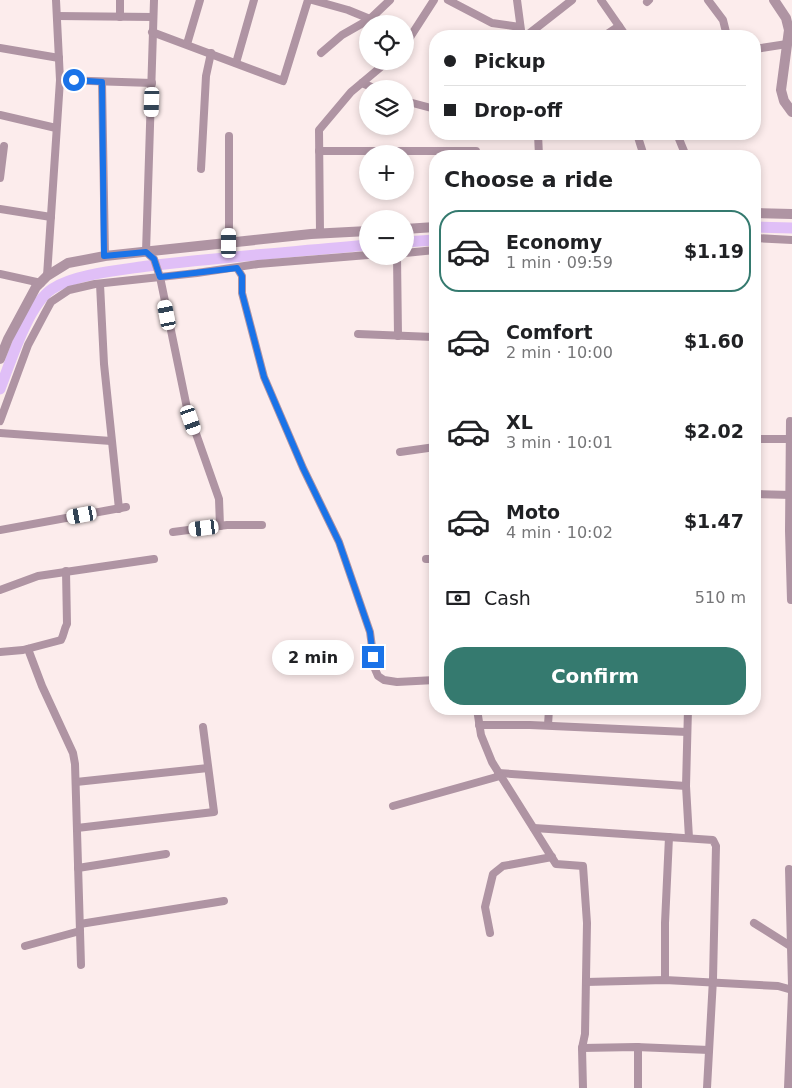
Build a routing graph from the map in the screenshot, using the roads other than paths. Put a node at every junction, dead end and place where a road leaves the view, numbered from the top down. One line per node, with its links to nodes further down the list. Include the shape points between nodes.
1 (56, 0): 18 (street)
2 (120, 0): 19 (street)
3 (154, 0): 20 (street)
4 (200, 0): 32 (street)
5 (254, 0): 38 (street)
6 (308, 0): 38 (street, via 283,81)
7 (312, 0): 16 (street)
8 (390, 0): 17 (street)
9 (434, 0): 29 (street)
10 (448, 0): 23 (street, via 492,23)
11 (518, 0): 23 (street)
12 (572, 0): 25 (street)
13 (601, 0): 22 (street)
14 (708, 0): 28 (street, via 723,20)
15 (774, 0): 31 (street, via 786,18)
16 (360, 15)
17 (374, 15)
18 (57, 16): 19 (street); 37 (street)
19 (120, 17): 20 (street)
20 (153, 17): 30 (street)
21 (359, 26): 36 (street)
22 (619, 26): 26 (street); 27 (street)
23 (520, 27): 24 (street)
24 (522, 30)
25 (533, 30)
26 (613, 30)
27 (622, 30)
28 (726, 30)
29 (414, 31)
30 (152, 32): 32 (street); 43 (street)
31 (789, 41): 34 (street); 47 (street, via 780,90)
32 (187, 44): 35 (street)
33 (0, 48): 37 (street)
34 (761, 48)
35 (212, 53): 38 (street); 54 (street, via 206,76)
36 (322, 53)
37 (59, 58): 40 (street)
38 (236, 63)
39 (377, 70): 41 (street)
40 (60, 80): 42 (street); 49 (street)
41 (366, 80)
42 (102, 82): 43 (street); 69 (street)
43 (152, 83): 70 (street)
44 (359, 85): 52 (street, via 319,130)
45 (414, 103): 46 (street)
46 (429, 107)
47 (792, 112)
48 (0, 115): 49 (street)
49 (56, 128): 59 (street)
50 (229, 136): 66 (street)
51 (4, 146): 55 (street)
52 (319, 151): 53 (street); 63 (street)
53 (429, 151)
54 (201, 168)
55 (0, 178)
56 (0, 209): 59 (street)
57 (761, 213): 58 (street)
58 (792, 214)
59 (51, 216): 76 (street)
60 (429, 227): 61 (street)
61 (414, 228)
62 (359, 231): 63 (street)
63 (320, 233): 66 (street)
64 (761, 238): 65 (street)
65 (792, 240)
66 (229, 243): 70 (street)
67 (429, 251): 68 (street)
68 (414, 252)
69 (104, 256): 70 (street); 76 (street, via 68,263)
70 (150, 256): 75 (street)
71 (359, 256): 73 (street)
72 (397, 265): 79 (street)
73 (237, 268): 75 (street); 103 (street, via 242,276 242,293 264,377 339,542 370,632 378,676 397,682)
74 (0, 274): 76 (street)
75 (159, 275): 77 (street); 93 (street, via 187,408 219,499)
76 (44, 280): 81 (street, via 36,287)
77 (100, 284): 82 (street, via 69,290 51,302 28,345); 87 (street)
78 (358, 334): 79 (street)
79 (398, 336): 80 (street)
80 (429, 337)
81 (0, 359)
82 (0, 421)
83 (790, 421): 86 (street)
84 (0, 433): 87 (street)
85 (761, 439): 86 (street)
86 (790, 439): 91 (street)
87 (111, 441): 94 (street, via 122,508)
88 (429, 447): 89 (street)
89 (400, 452)
90 (761, 494): 91 (street)
91 (791, 494): 98 (street)
92 (262, 525): 93 (street)
93 (220, 526): 95 (street)
94 (0, 530)
95 (173, 532)
96 (154, 559): 97 (street)
97 (66, 571): 99 (street, via 38,576); 101 (street, via 67,624 63,637)
98 (791, 585): 100 (street)
99 (0, 590)
100 (791, 600)
101 (28, 649): 102 (street); 113 (street, via 74,753)
102 (0, 652)
103 (429, 680)
104 (478, 715): 107 (street)
105 (549, 715): 108 (street)
106 (688, 715): 110 (street)
107 (479, 725): 108 (street); 112 (street)
108 (548, 726): 110 (street)
109 (203, 727): 111 (street)
110 (687, 732): 114 (street)
111 (208, 768): 113 (street); 116 (street, via 214,812)
112 (499, 775): 114 (street); 115 (street); 117 (street)
113 (76, 782): 116 (street)
114 (686, 786): 119 (street)
115 (393, 806)
116 (78, 828): 122 (street)
117 (534, 828): 118 (street); 121 (street)
118 (669, 837): 119 (street); 133 (street)
119 (689, 838): 135 (street, via 713,840 716,846)
120 (166, 854): 122 (street)
121 (552, 857): 128 (street, via 497,869 486,907); 134 (street, via 556,864 583,866 587,923)
122 (78, 868): 127 (street)
123 (789, 869): 125 (street)
124 (224, 901): 127 (street)
125 (791, 907): 130 (street)
126 (754, 923): 130 (street)
127 (80, 928): 129 (street); 132 (street)
128 (490, 933)
129 (25, 946)
130 (792, 947): 131 (street)
131 (792, 961): 136 (street)
132 (82, 965)
133 (666, 980): 134 (street); 135 (street)
134 (586, 982): 140 (street)
135 (713, 983): 137 (street, via 778,986); 141 (street)
136 (792, 986)
137 (792, 992): 138 (street)
138 (791, 1032): 145 (street)
139 (638, 1047): 140 (street); 141 (street); 143 (street)
140 (582, 1048): 142 (street)
141 (709, 1050): 144 (street)
142 (583, 1088)
143 (638, 1088)
144 (707, 1088)
145 (788, 1088)

